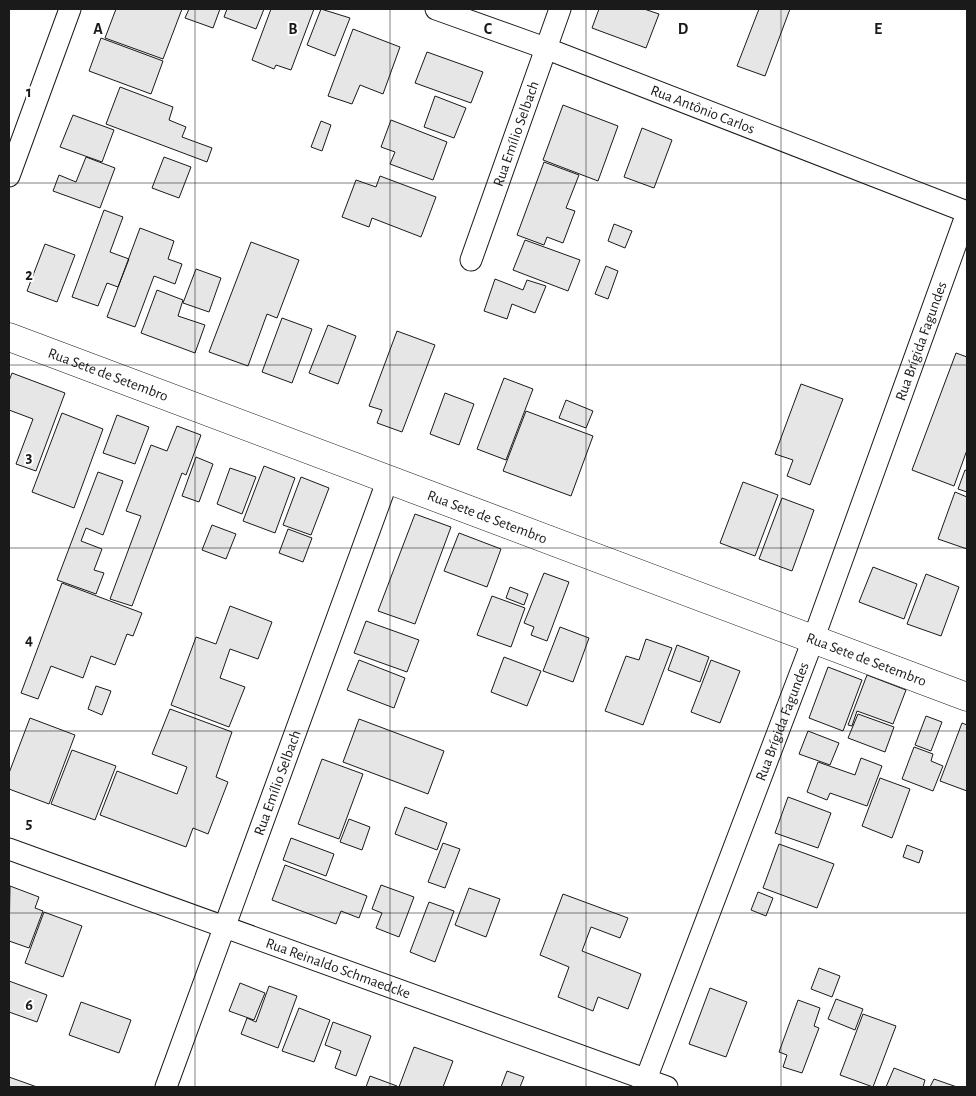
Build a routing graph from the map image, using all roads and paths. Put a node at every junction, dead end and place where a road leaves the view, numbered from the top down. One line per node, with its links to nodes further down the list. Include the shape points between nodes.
1 (70, 9): 5 (street)
2 (436, 9): 4 (street, Rua Antônio Carlos)
3 (560, 9): 4 (street, Rua Emílio Selbach)
4 (545, 48): 6 (street, Rua Antônio Carlos); 7 (street, Rua Emílio Selbach)
5 (9, 176)
6 (967, 212): 10 (street, Rua Brígida Fagundes)
7 (471, 260)
8 (9, 338): 9 (main road, Rua Sete de Setembro)
9 (388, 479): 10 (main road, Rua Sete de Setembro); 13 (street, Rua Emílio Selbach)
10 (813, 640): 11 (main road, Rua Sete de Setembro); 14 (street, Rua Brígida Fagundes)
11 (967, 697)
12 (9, 849): 13 (street, Rua Reinaldo Schmaedcke)
13 (226, 927): 14 (street, Rua Reinaldo Schmaedcke); 15 (street, Rua Emílio Selbach)
14 (644, 1083): 16 (street, Rua Reinaldo Schmaedcke)
15 (166, 1087)
16 (667, 1087)

